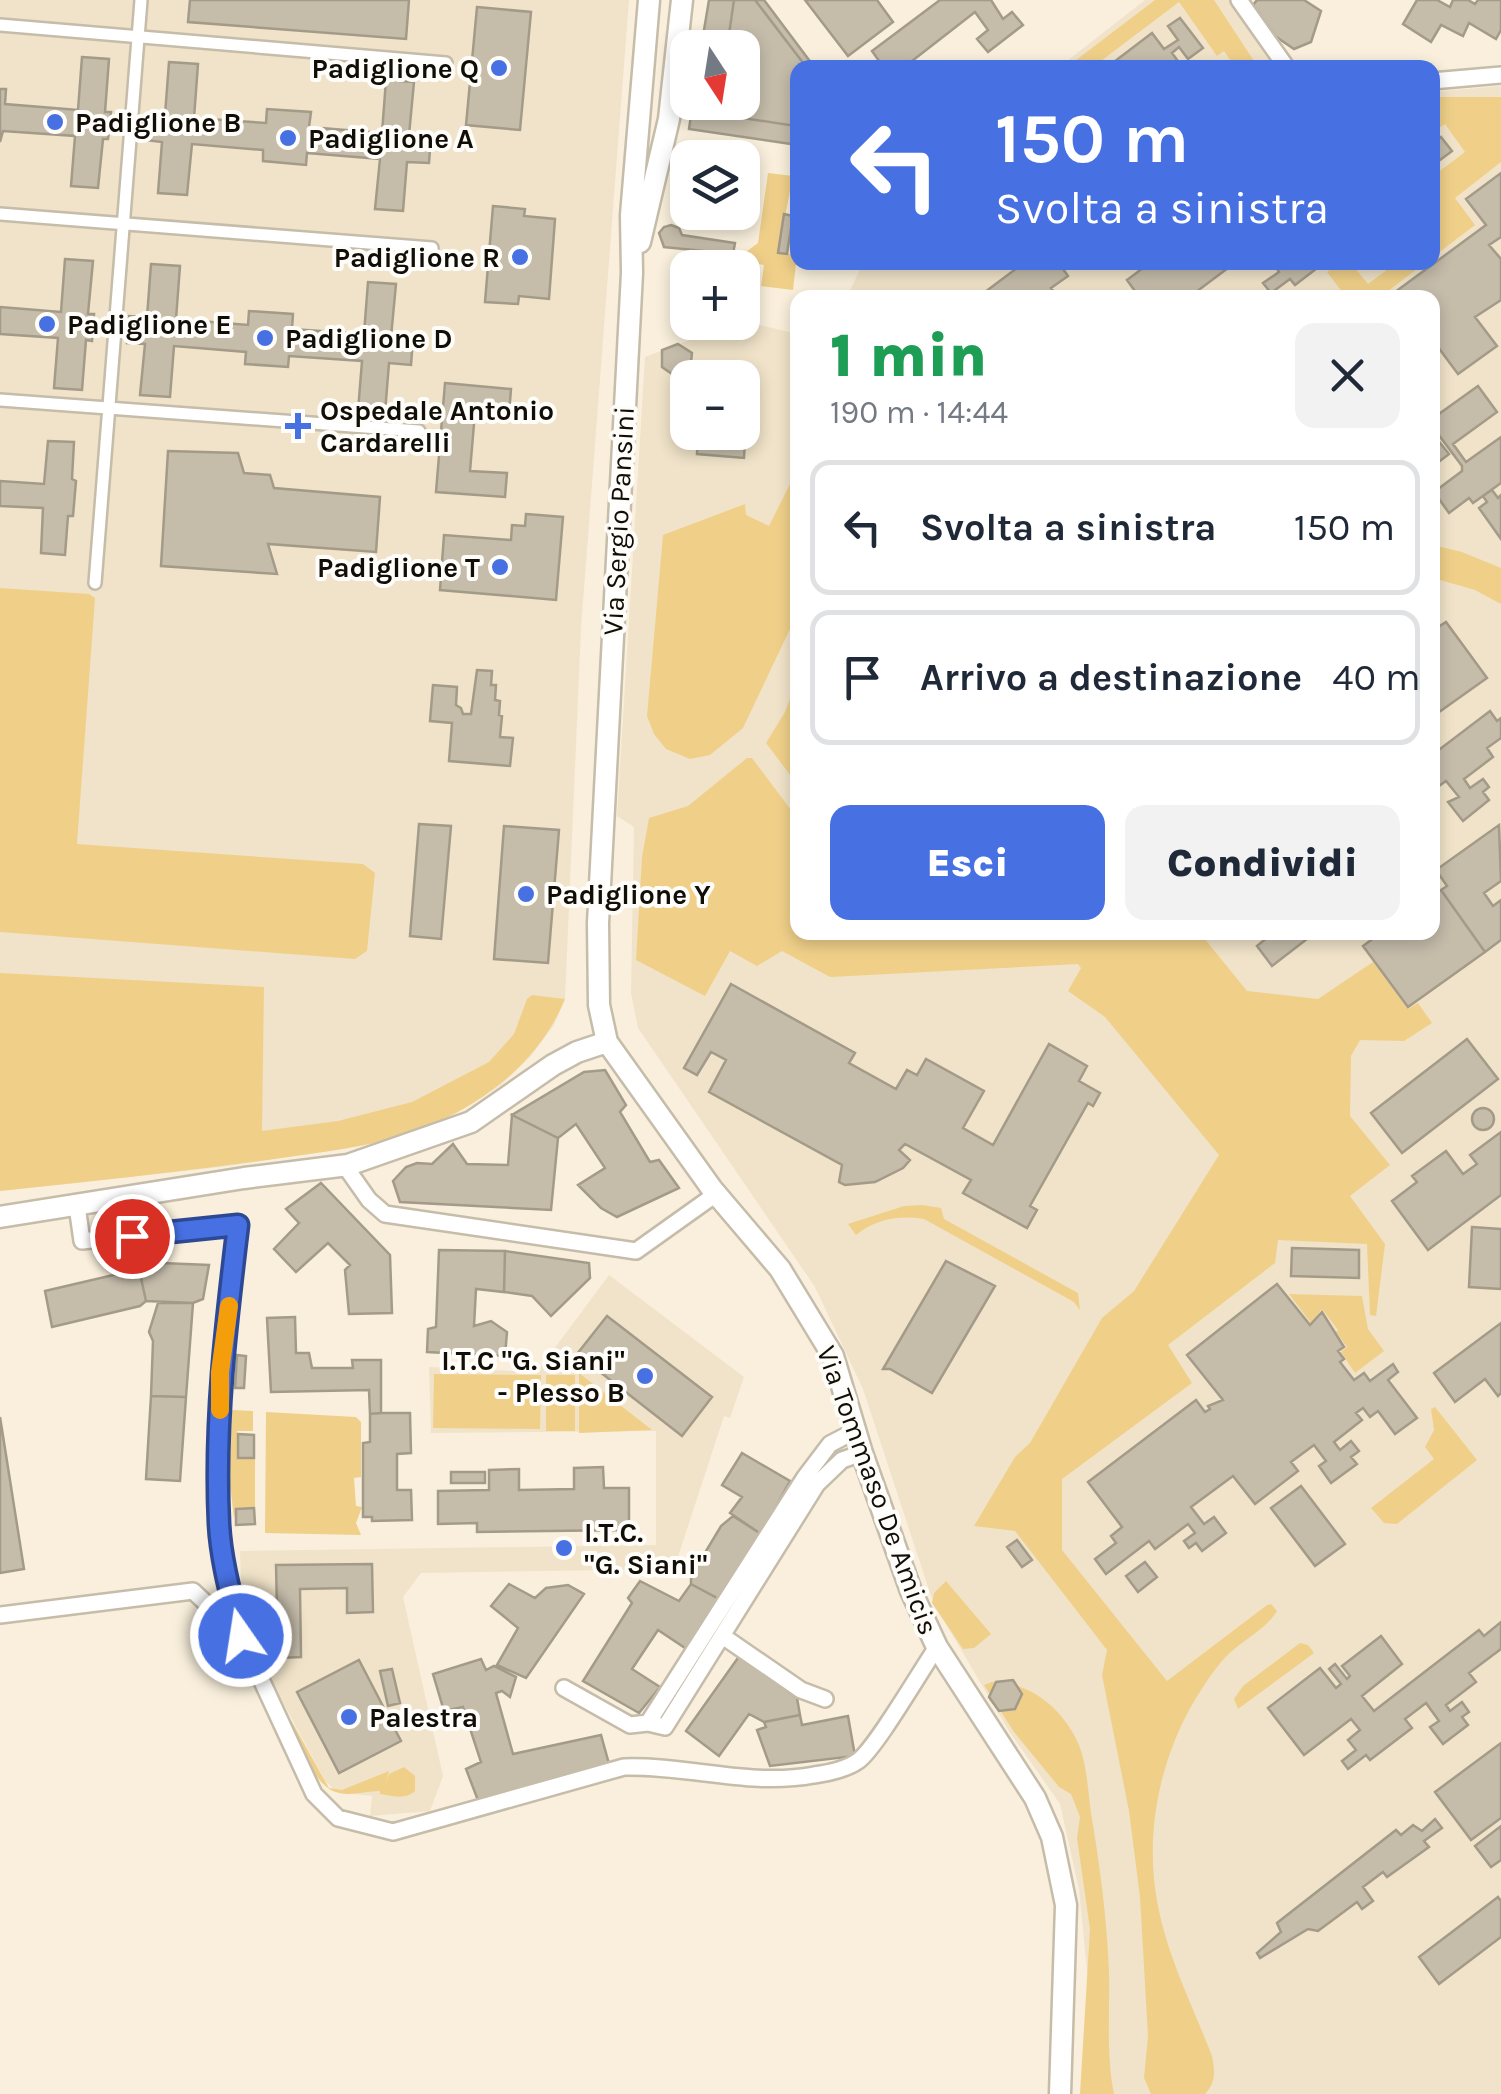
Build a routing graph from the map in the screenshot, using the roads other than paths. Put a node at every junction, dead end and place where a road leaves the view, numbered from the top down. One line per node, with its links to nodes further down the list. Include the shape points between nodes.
1 (141, 0): 6 (street)
2 (649, 0): 14 (main road, Via Sergio Pansini)
3 (682, 0): 14 (main road, via 669,119)
4 (1239, 0): 7 (street)
5 (0, 25): 6 (street)
6 (138, 35): 8 (street); 12 (street)
7 (1281, 60)
8 (446, 62)
9 (1501, 75): 10 (street)
10 (1440, 80)
11 (0, 214): 12 (street)
12 (122, 222): 13 (street); 16 (street)
13 (432, 248)
14 (632, 273): 19 (main road, Via Sergio Pansini, via 598,922 599,1005)
15 (0, 400): 16 (street)
16 (108, 408): 17 (street); 18 (street)
17 (419, 431)
18 (95, 583)
19 (607, 1042): 20 (main road, via 553,1065 471,1122); 21 (main road, Via Tommaso De Amicis)
20 (346, 1166): 21 (street, via 386,1211 634,1246); 22 (main road)
21 (714, 1192): 26 (main road, Via Tommaso De Amicis, via 780,1270 833,1356)
22 (77, 1206): 23 (main road); 29 (street, via 82,1241 238,1225 220,1372 219,1524)
23 (28, 1213): 24 (main road); 25 (main road)
24 (0, 1218)
25 (0, 1235)
26 (855, 1431): 27 (main road, Via Tommaso De Amicis); 34 (street, via 830,1444 806,1477)
27 (862, 1453): 30 (street, via 842,1460 817,1484); 31 (main road, Via Tommaso De Amicis)
28 (0, 1615): 29 (street, via 193,1591)
29 (241, 1636): 31 (street, via 314,1794 338,1818 393,1832 624,1767 759,1780 830,1772 859,1760)
30 (724, 1638): 33 (street); 34 (street, via 665,1727)
31 (937, 1647): 35 (main road, Via Tommaso De Amicis, via 1035,1798 1052,1837 1066,1905)
32 (564, 1688): 34 (street, via 630,1725)
33 (825, 1699)
34 (648, 1723)
35 (1060, 2094)

